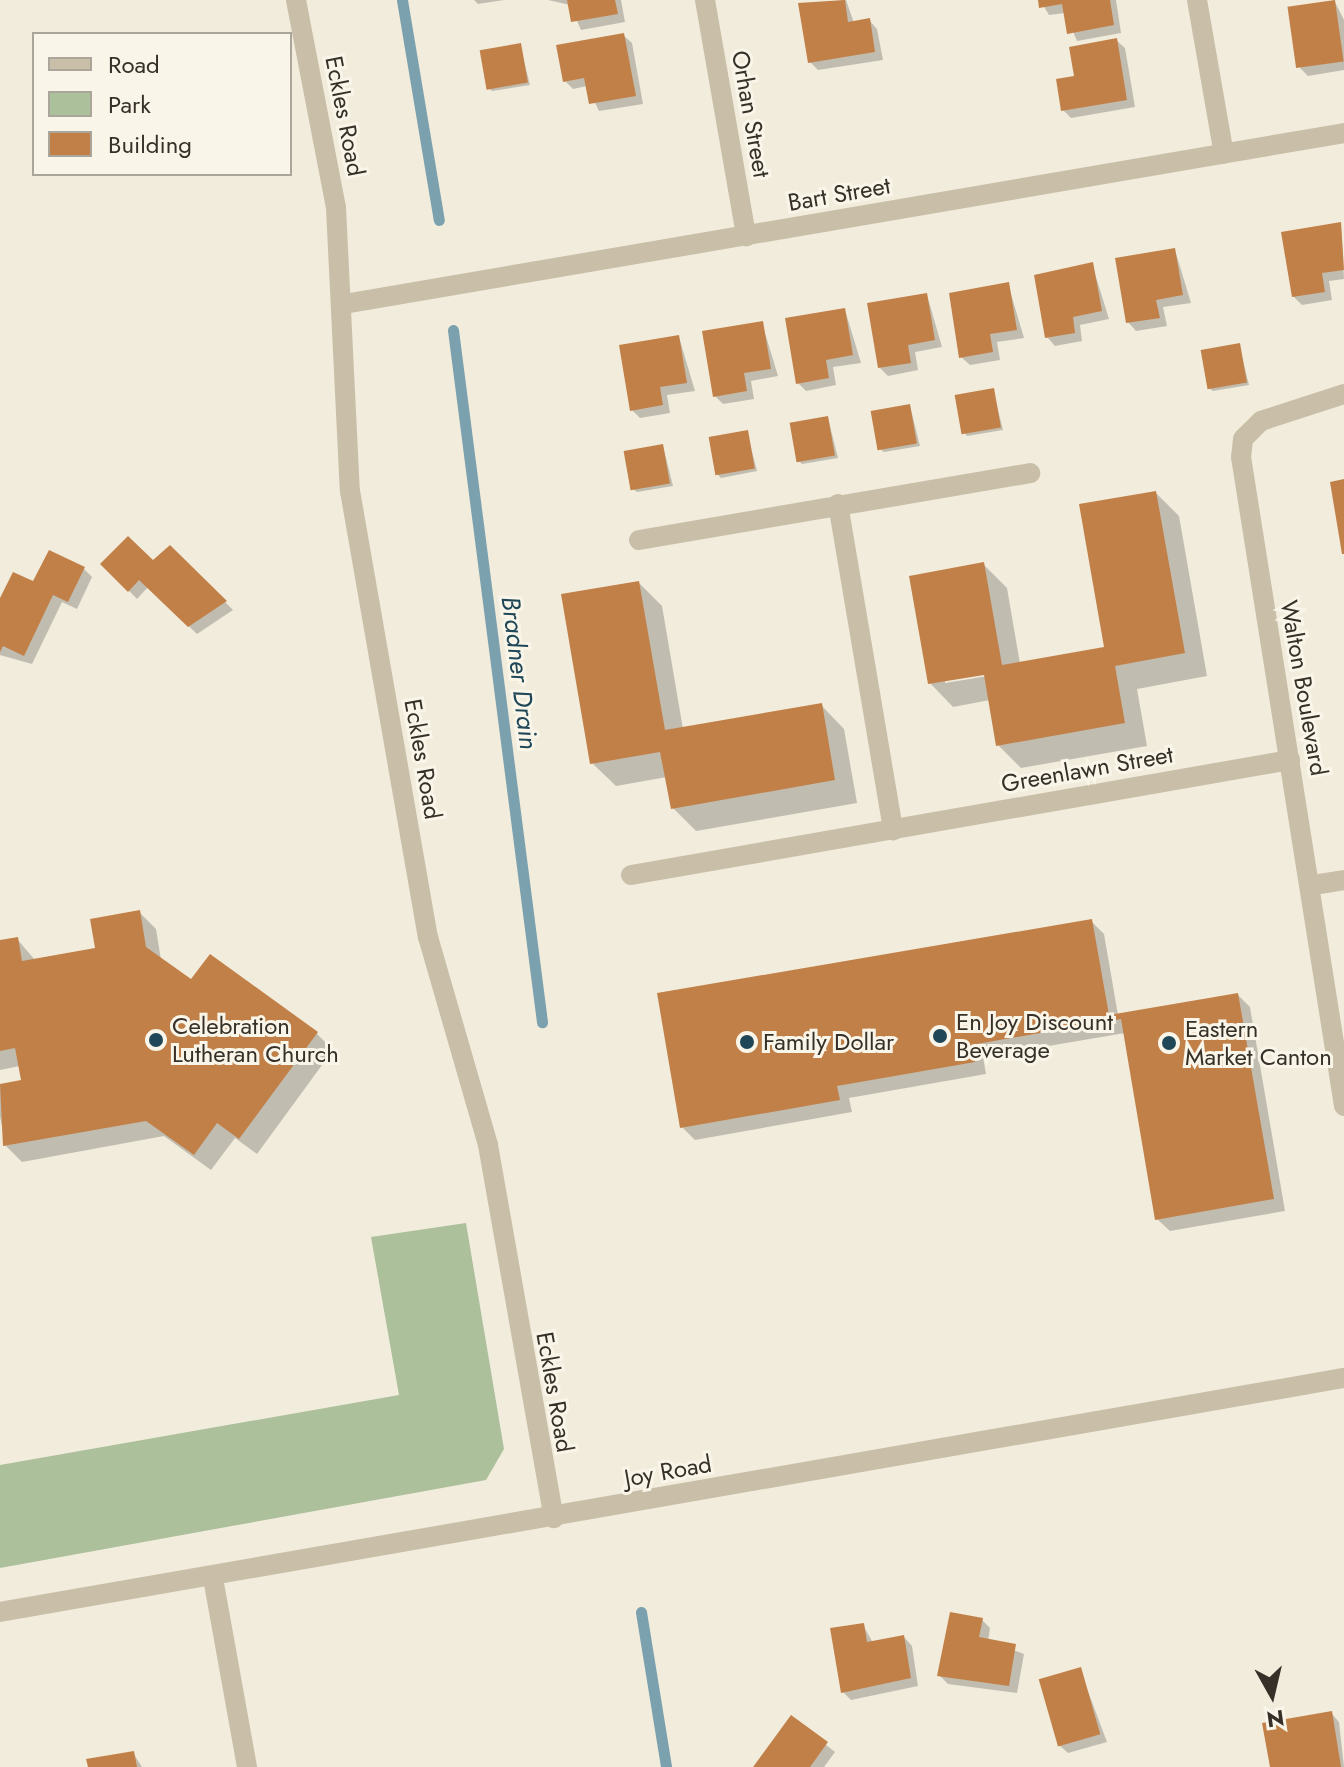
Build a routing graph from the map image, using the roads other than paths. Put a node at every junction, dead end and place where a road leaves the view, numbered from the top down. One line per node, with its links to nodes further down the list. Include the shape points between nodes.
1 (296, 0): 7 (street, Eckles Road, via 336,208)
2 (705, 0): 6 (street, Orhan Street)
3 (1197, 0): 5 (street)
4 (1344, 133): 5 (street, Bart Street)
5 (1224, 154): 6 (street, Bart Street)
6 (746, 236): 7 (street, Bart Street)
7 (344, 304): 19 (street, Eckles Road, via 350,491 428,937 488,1145)
8 (1344, 394): 12 (street, Walton Boulevard, via 1279,410 1243,439 1241,480)
9 (1030, 473): 10 (street)
10 (838, 504): 11 (street); 13 (street)
11 (639, 540)
12 (1290, 760): 13 (street, Greenlawn Street); 16 (street, Walton Boulevard)
13 (893, 830): 14 (street, Greenlawn Street)
14 (631, 875)
15 (1344, 880): 16 (street)
16 (1313, 885): 17 (street, Walton Boulevard)
17 (1344, 1106)
18 (1344, 1378): 19 (street, Joy Road)
19 (554, 1518): 20 (street, Joy Road)
20 (213, 1578): 21 (street, Joy Road); 22 (street)
21 (0, 1612)
22 (247, 1767)

